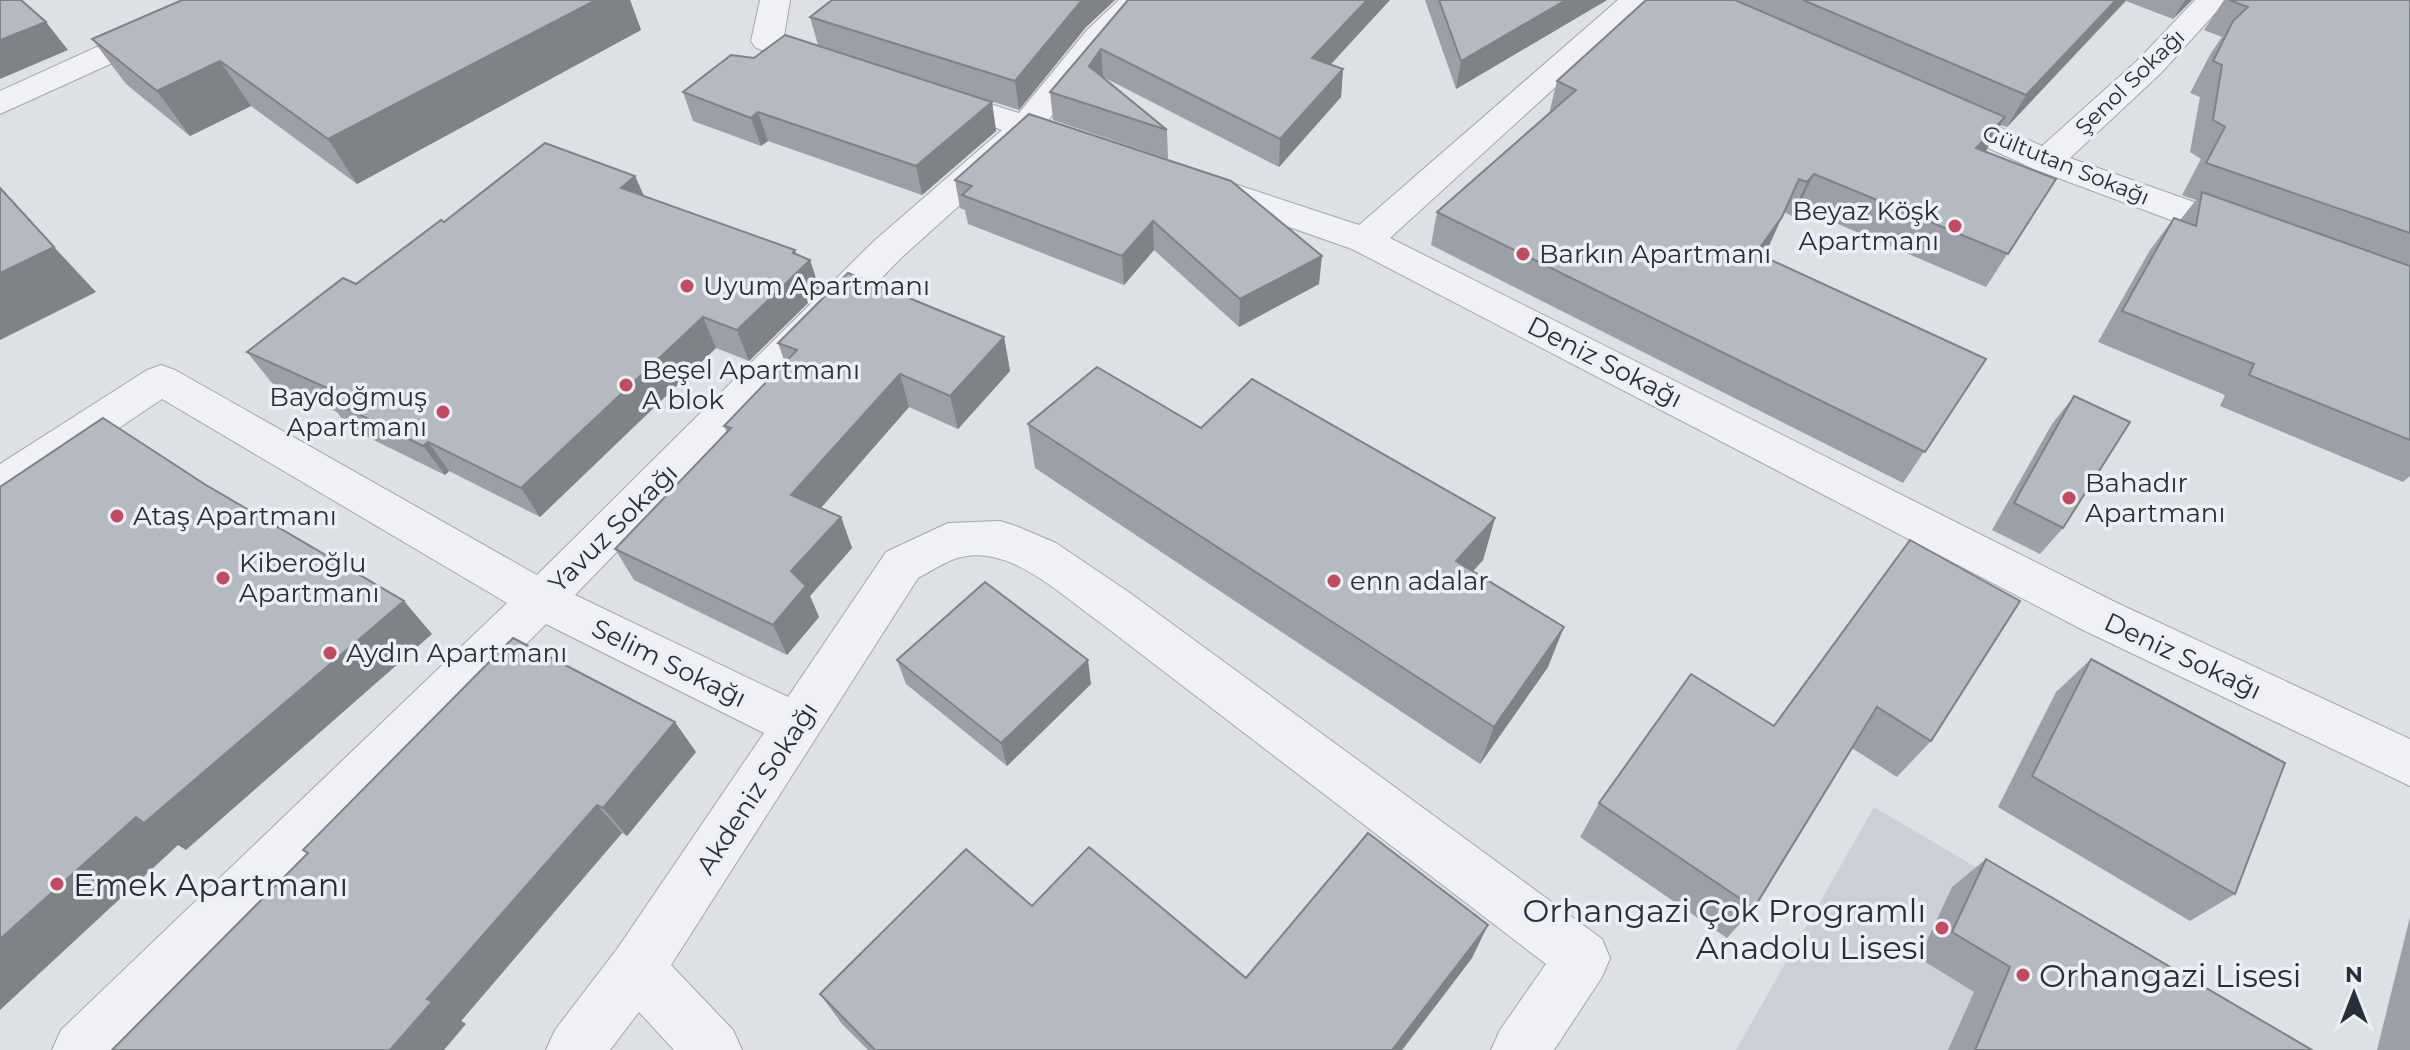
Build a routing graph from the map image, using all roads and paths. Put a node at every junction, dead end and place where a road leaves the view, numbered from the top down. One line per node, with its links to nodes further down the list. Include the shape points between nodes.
1 (225, 0): 9 (street)
2 (775, 0): 6 (street, via 767,41)
3 (1137, 0): 10 (street, Yavuz Sokağı, via 1099,36)
4 (1636, 0): 14 (street)
5 (2212, 0): 12 (street, Şenol Sokağı, via 2150,66)
6 (858, 71)
7 (900, 84): 10 (street)
8 (1916, 103): 12 (street, Gültutan Sokağı)
9 (0, 104)
10 (1026, 127): 11 (street); 17 (street, Yavuz Sokağı, via 887,250)
11 (1116, 156)
12 (2046, 161): 15 (street, Gültutan Sokağı)
13 (1161, 170): 14 (street, Deniz Sokağı)
14 (1365, 240): 19 (street, Deniz Sokağı, via 2085,609)
15 (2279, 246)
16 (0, 486): 17 (street, Selim Sokağı, via 161,380)
17 (541, 600): 18 (street, Selim Sokağı); 21 (street, Yavuz Sokağı)
18 (798, 726): 20 (street, Akdeniz Sokağı); 24 (street, Akdeniz Sokağı, via 902,565 948,541 1000,539 1040,556 1583,958)
19 (2410, 763)
20 (637, 969): 22 (street, Akdeniz Sokağı); 23 (street)
21 (81, 1050)
22 (575, 1050)
23 (713, 1050)
24 (1520, 1050)

